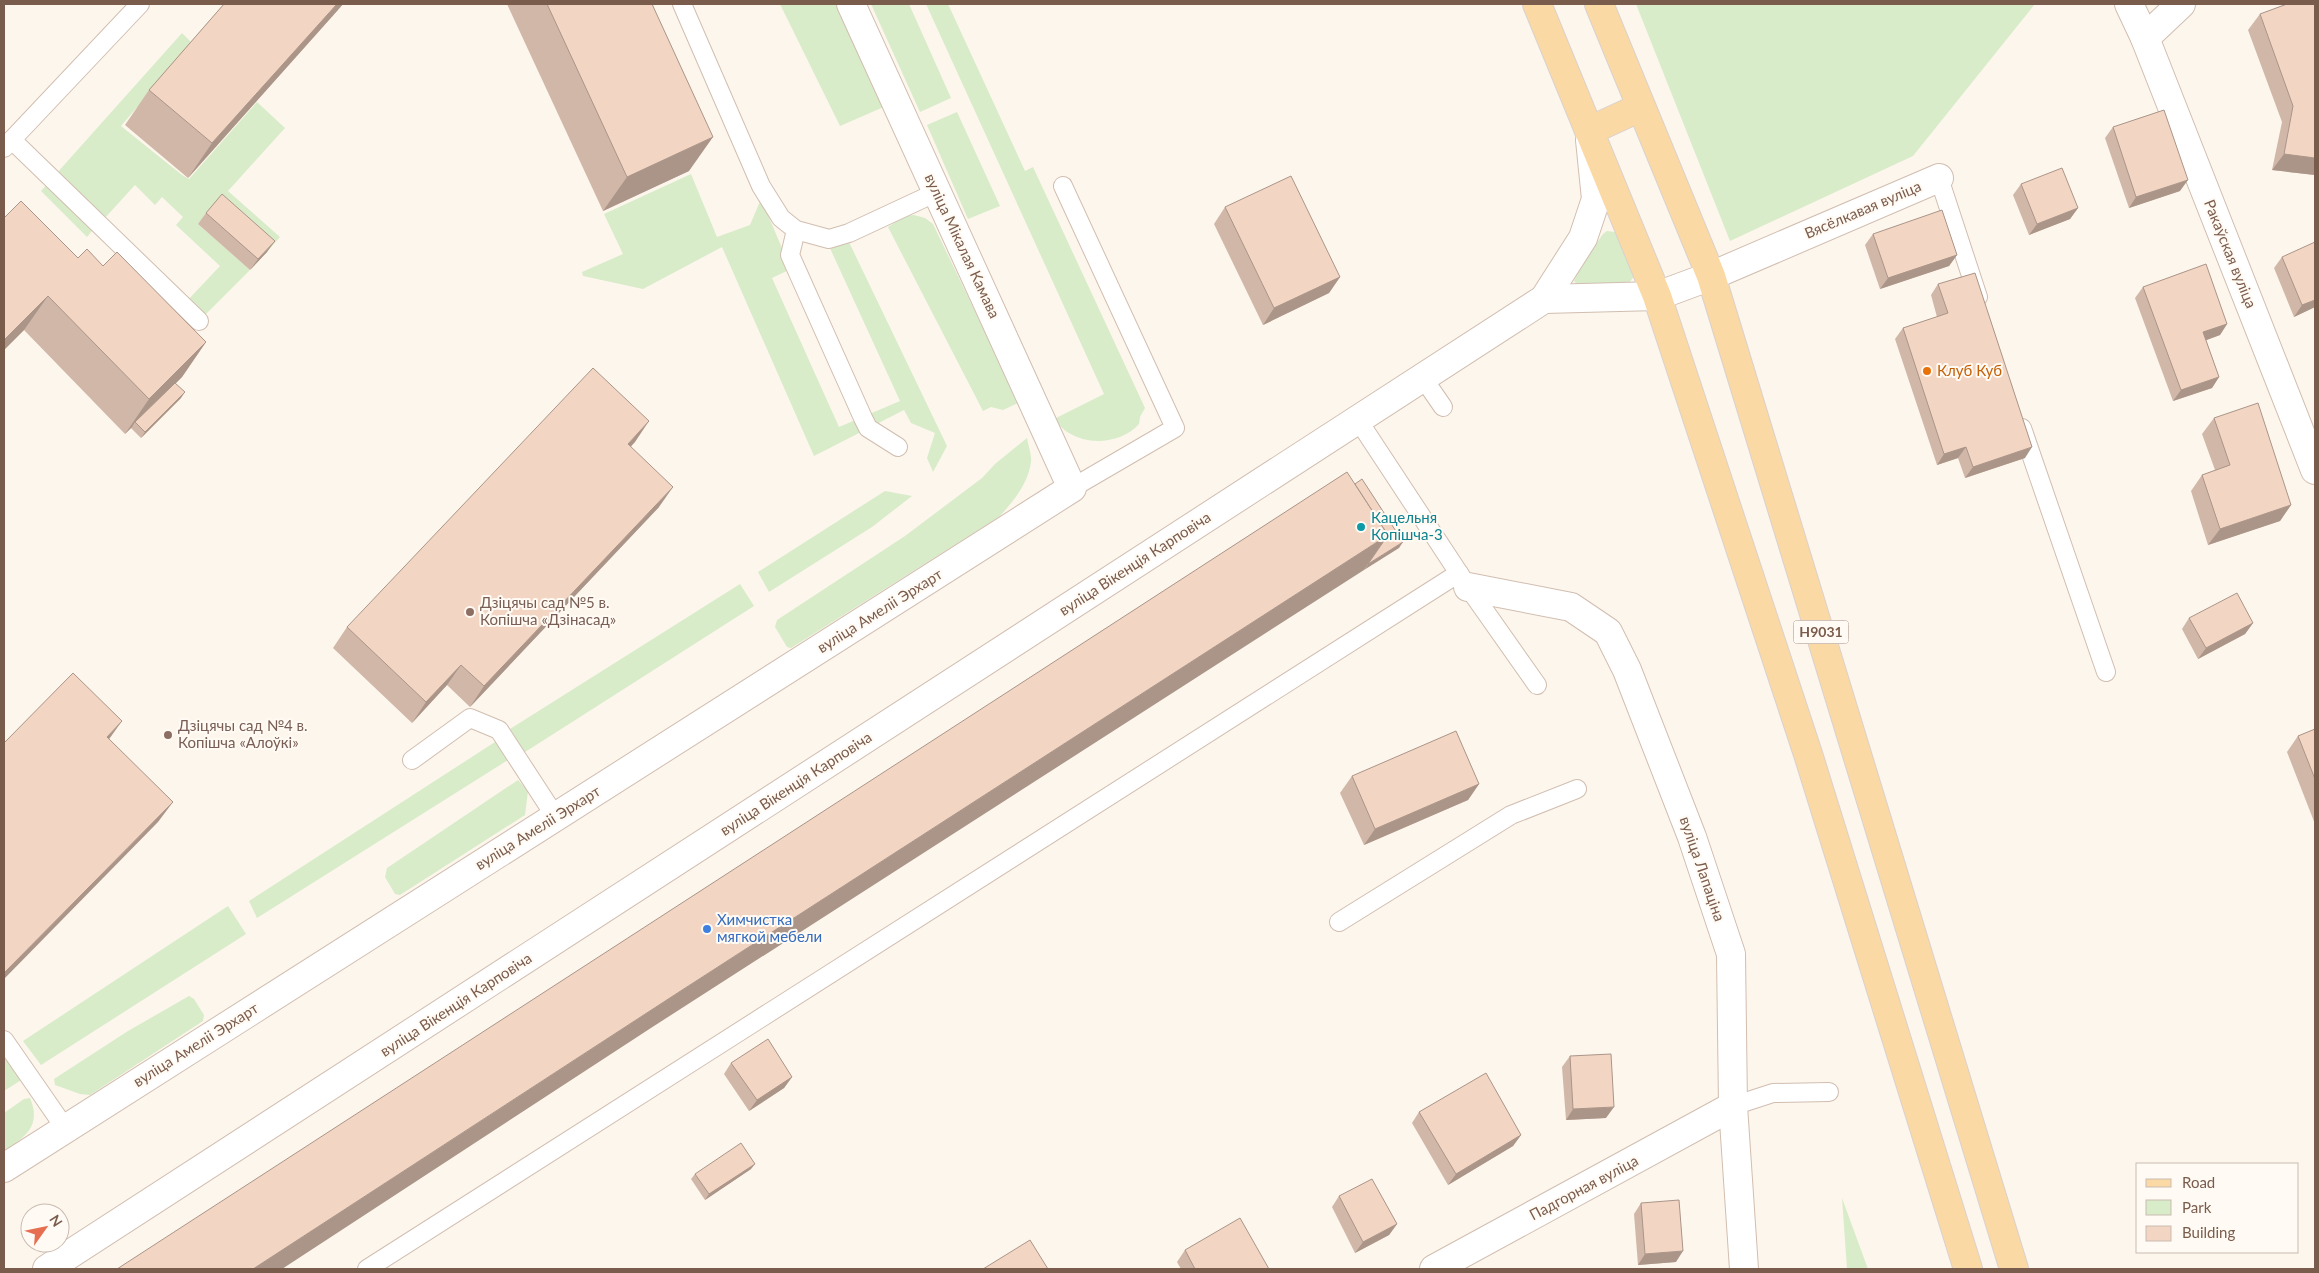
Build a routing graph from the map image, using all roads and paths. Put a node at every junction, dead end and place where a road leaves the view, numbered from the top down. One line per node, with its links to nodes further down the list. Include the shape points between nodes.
1 (140, 4): 11 (lane)
2 (682, 4): 15 (lane, via 761,186 781,218)
3 (851, 4): 14 (street, вуліца Мікалая Камава)
4 (1537, 4): 10 (main road, Н9031)
5 (1600, 4): 9 (main road, Н9031)
6 (2129, 4): 8 (street, Ракаўская вуліца)
7 (2181, 4): 8 (street)
8 (2145, 38): 26 (street, Ракаўская вуліца)
9 (1642, 107): 10 (main road); 16 (main road, Н9031)
10 (1589, 131): 17 (main road, Н9031); 18 (street, via 1596,200 1583,238)
11 (8, 144): 20 (lane)
12 (1939, 178): 16 (street, Вясёлкавая вуліца); 19 (lane)
13 (1064, 186): 27 (lane, via 1175,428)
14 (937, 192): 15 (lane, via 829,239); 27 (street, вуліца Мікалая Камава)
15 (796, 230): 25 (lane, via 790,255 863,418 868,428)
16 (1711, 276): 17 (street, Вясёлкавая вуліца); 45 (main road, Н9031)
17 (1657, 296): 18 (street, Вясёлкавая вуліца); 44 (main road, Н9031, via 1808,754)
18 (1544, 300): 21 (street, вуліца Вікенція Карповіча)
19 (1984, 314)
20 (199, 321)
21 (1423, 378): 22 (lane); 24 (street, вуліца Вікенція Карповіча)
22 (1443, 407)
23 (2018, 415): 29 (lane)
24 (1358, 420): 28 (lane); 40 (street, вуліца Вікенція Карповіча)
25 (898, 447)
26 (2315, 470)
27 (1072, 488): 33 (street, вуліца Амеліі Эрхарт)
28 (1463, 580): 30 (lane); 37 (street, вуліца Лапаціна, via 1571,607 1608,632 1627,670 1692,837 1731,954); 41 (lane)
29 (2106, 672)
30 (1538, 685)
31 (412, 760): 33 (lane, via 470,718 499,730)
32 (1577, 789): 34 (lane, via 1511,815)
33 (555, 816): 38 (street, вуліца Амеліі Эрхарт)
34 (1339, 922)
35 (4, 1040): 38 (lane)
36 (1829, 1092): 37 (lane, via 1773,1093)
37 (1733, 1106): 42 (street, Падгорная вуліца); 43 (street, вуліца Лапаціна)
38 (65, 1128): 39 (street, вуліца Амеліі Эрхарт)
39 (4, 1168)
40 (47, 1269)
41 (367, 1269)
42 (1434, 1269)
43 (1744, 1269)
44 (1968, 1269)
45 (2014, 1269)

